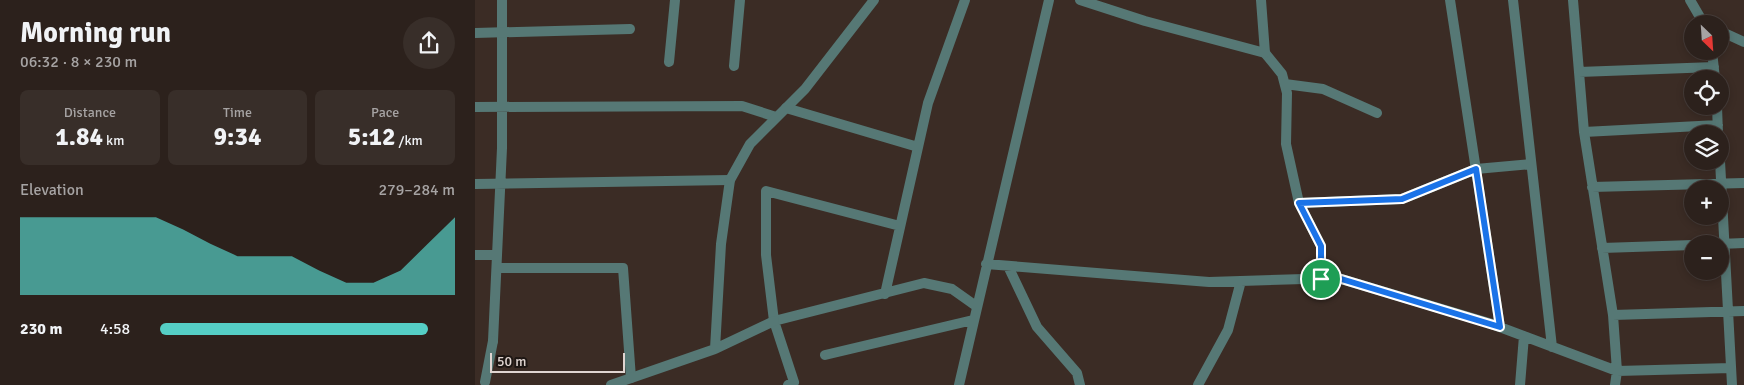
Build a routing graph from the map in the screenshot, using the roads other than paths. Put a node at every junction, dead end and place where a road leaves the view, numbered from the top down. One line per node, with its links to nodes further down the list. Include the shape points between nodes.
1 (501, 0): 16 (street)
2 (675, 0): 21 (street)
3 (740, 0): 22 (street)
4 (874, 0): 28 (street)
5 (965, 0): 33 (street, via 929,103)
6 (1049, 0): 51 (street)
7 (1080, 0): 19 (street, via 1145,22)
8 (1261, 0): 19 (street)
9 (1450, 0): 35 (street)
10 (1513, 0): 34 (street)
11 (1573, 0): 24 (street)
12 (1690, 0): 13 (street)
13 (1699, 15)
14 (630, 29): 16 (street)
15 (475, 33): 16 (street)
16 (501, 33): 26 (street)
17 (1729, 35): 18 (street)
18 (1744, 42)
19 (1265, 53): 25 (street, via 1282,74)
20 (1713, 60): 23 (street)
21 (669, 62)
22 (734, 66)
23 (1714, 68): 24 (street)
24 (1579, 72): 32 (street)
25 (1285, 84): 29 (street, via 1323,89); 43 (street, via 1286,144)
26 (502, 106): 27 (street); 30 (street, via 742,106); 37 (street)
27 (475, 107)
28 (786, 108): 30 (street); 33 (street)
29 (1377, 113)
30 (777, 117): 36 (street, via 750,144)
31 (1684, 130): 32 (street)
32 (1583, 132): 42 (street)
33 (918, 148): 44 (street)
34 (1531, 164): 35 (street); 66 (street)
35 (1476, 169): 43 (street, via 1402,199); 64 (street)
36 (730, 180): 37 (street); 67 (street, via 721,244)
37 (500, 183): 39 (street); 50 (street)
38 (1744, 183): 40 (street)
39 (475, 184)
40 (1729, 184)
41 (1684, 185): 42 (street)
42 (1592, 187): 48 (street)
43 (1299, 203): 54 (street, via 1321,246)
44 (900, 226): 57 (street); 63 (street, via 766,191 766,255)
45 (1744, 243): 46 (street)
46 (1729, 244)
47 (1684, 245): 48 (street)
48 (1602, 248): 61 (street)
49 (475, 255): 50 (street)
50 (497, 255): 53 (street)
51 (986, 264): 52 (street); 58 (street)
52 (1008, 266): 56 (street, via 1209,282); 76 (street, via 1037,327 1077,373)
53 (497, 268): 71 (street, via 623,268); 72 (street, via 493,341)
54 (1321, 279): 56 (street); 64 (street, via 1338,278)
55 (1725, 280): 60 (street)
56 (1241, 281): 77 (street, via 1228,330)
57 (885, 294): 58 (street, via 925,283 952,289); 63 (street)
58 (977, 306): 62 (street)
59 (1744, 311): 60 (street)
60 (1728, 312): 61 (street); 69 (street)
61 (1613, 315): 70 (street)
62 (973, 320): 68 (street); 75 (street)
63 (774, 321): 67 (street); 74 (street, via 794,382)
64 (1500, 327): 65 (street)
65 (1524, 336): 66 (street); 78 (street)
66 (1552, 347): 70 (street)
67 (715, 349): 71 (street)
68 (825, 355)
69 (1731, 368): 70 (street); 80 (street)
70 (1617, 371): 79 (street)
71 (631, 378): 73 (street)
72 (481, 384)
73 (611, 385)
74 (788, 385)
75 (959, 385)
76 (1080, 385)
77 (1198, 385)
78 (1521, 385)
79 (1615, 385)
80 (1732, 385)

